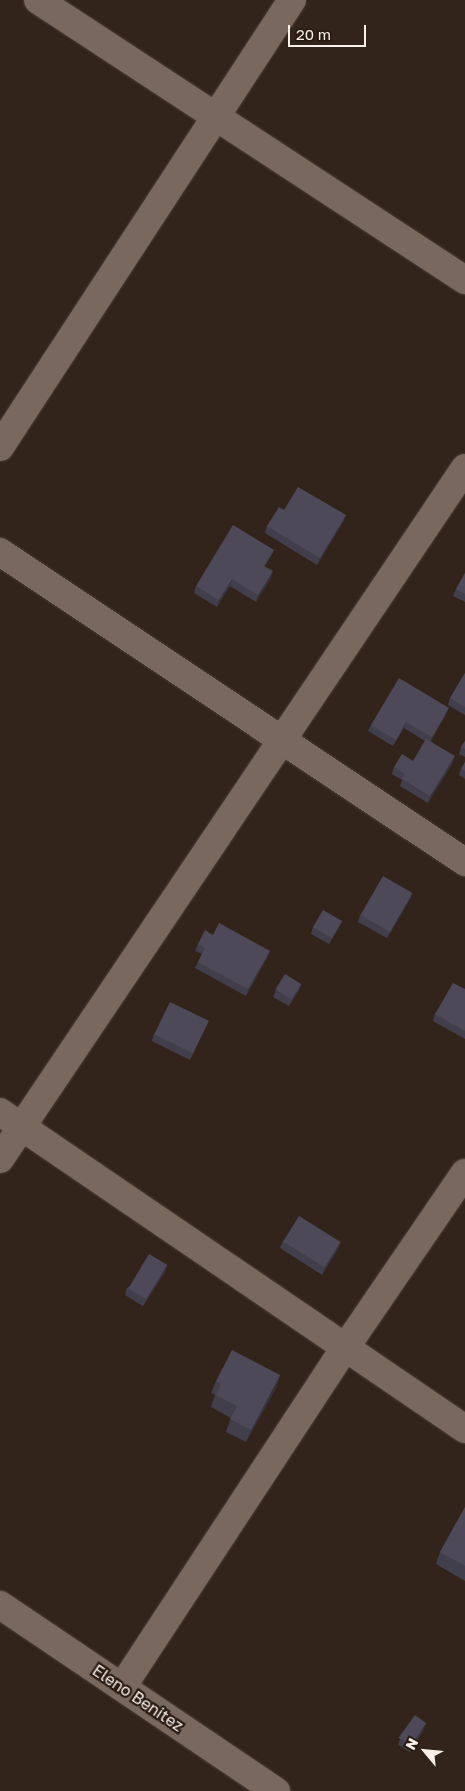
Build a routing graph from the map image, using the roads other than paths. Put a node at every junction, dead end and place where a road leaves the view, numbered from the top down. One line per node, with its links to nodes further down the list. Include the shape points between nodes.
1 (38, 0): 3 (street)
2 (292, 0): 3 (street)
3 (215, 117): 4 (street); 5 (street)
4 (465, 280)
5 (0, 447)
6 (465, 468): 8 (street)
7 (0, 552): 8 (street)
8 (283, 739): 9 (street); 10 (street)
9 (465, 862)
10 (11, 1119): 11 (street); 13 (street)
11 (0, 1159)
12 (465, 1173): 13 (street)
13 (344, 1348): 14 (street); 16 (street)
14 (465, 1429)
15 (0, 1605): 16 (street, Eleno Benitez)
16 (122, 1687): 17 (street, Eleno Benitez)
17 (276, 1791)

